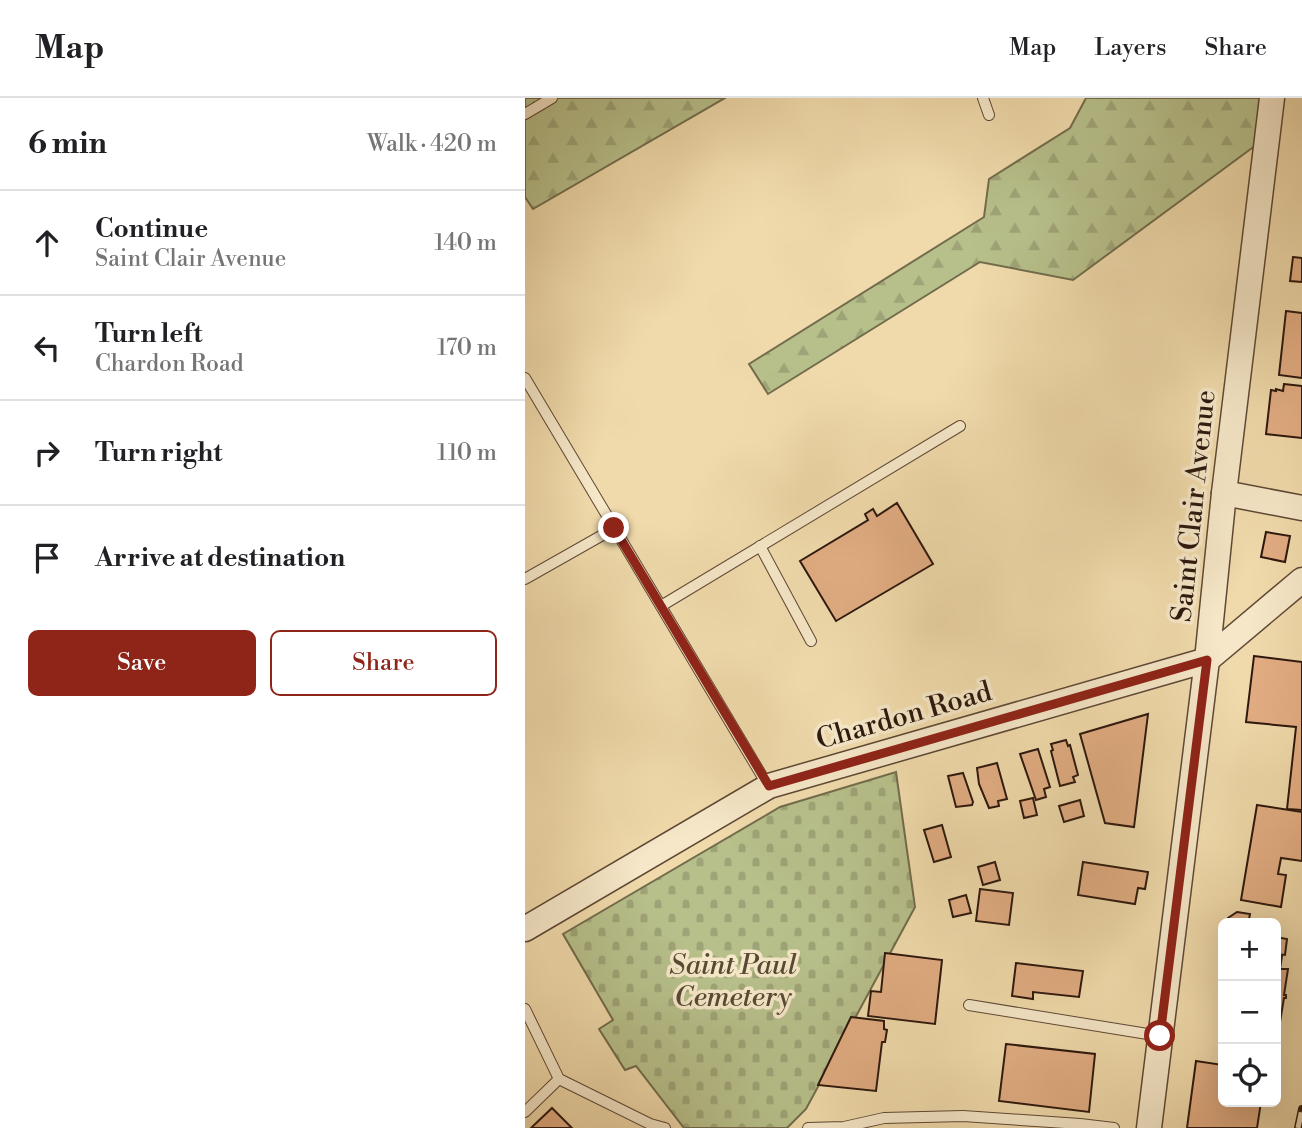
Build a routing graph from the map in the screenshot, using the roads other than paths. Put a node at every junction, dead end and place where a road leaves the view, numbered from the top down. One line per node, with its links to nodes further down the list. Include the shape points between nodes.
1 (552, 98): 4 (lane)
2 (983, 98): 5 (lane)
3 (1272, 98): 8 (street, Saint Clair Avenue)
4 (525, 114)
5 (989, 115)
6 (525, 378): 10 (lane)
7 (960, 426): 11 (lane)
8 (1224, 493): 9 (street); 16 (street, Saint Clair Avenue)
9 (1302, 509)
10 (614, 528): 12 (lane); 14 (lane)
11 (761, 546): 14 (lane); 15 (lane)
12 (525, 579)
13 (1302, 580): 16 (street, Chardon Road)
14 (661, 606): 17 (lane)
15 (811, 641)
16 (1207, 660): 17 (street, Chardon Road); 22 (street, Saint Clair Avenue)
17 (769, 786): 18 (street, Chardon Road)
18 (525, 929)
19 (968, 1005): 22 (lane)
20 (525, 1009): 21 (lane)
21 (534, 1028): 23 (lane); 24 (lane)
22 (1160, 1036): 30 (street, Saint Clair Avenue)
23 (525, 1037)
24 (559, 1079): 25 (lane); 26 (lane)
25 (525, 1112)
26 (665, 1128)
27 (808, 1128): 28 (lane)
28 (844, 1128): 29 (lane, via 884,1118 963,1116)
29 (1114, 1128)
30 (1149, 1128)

